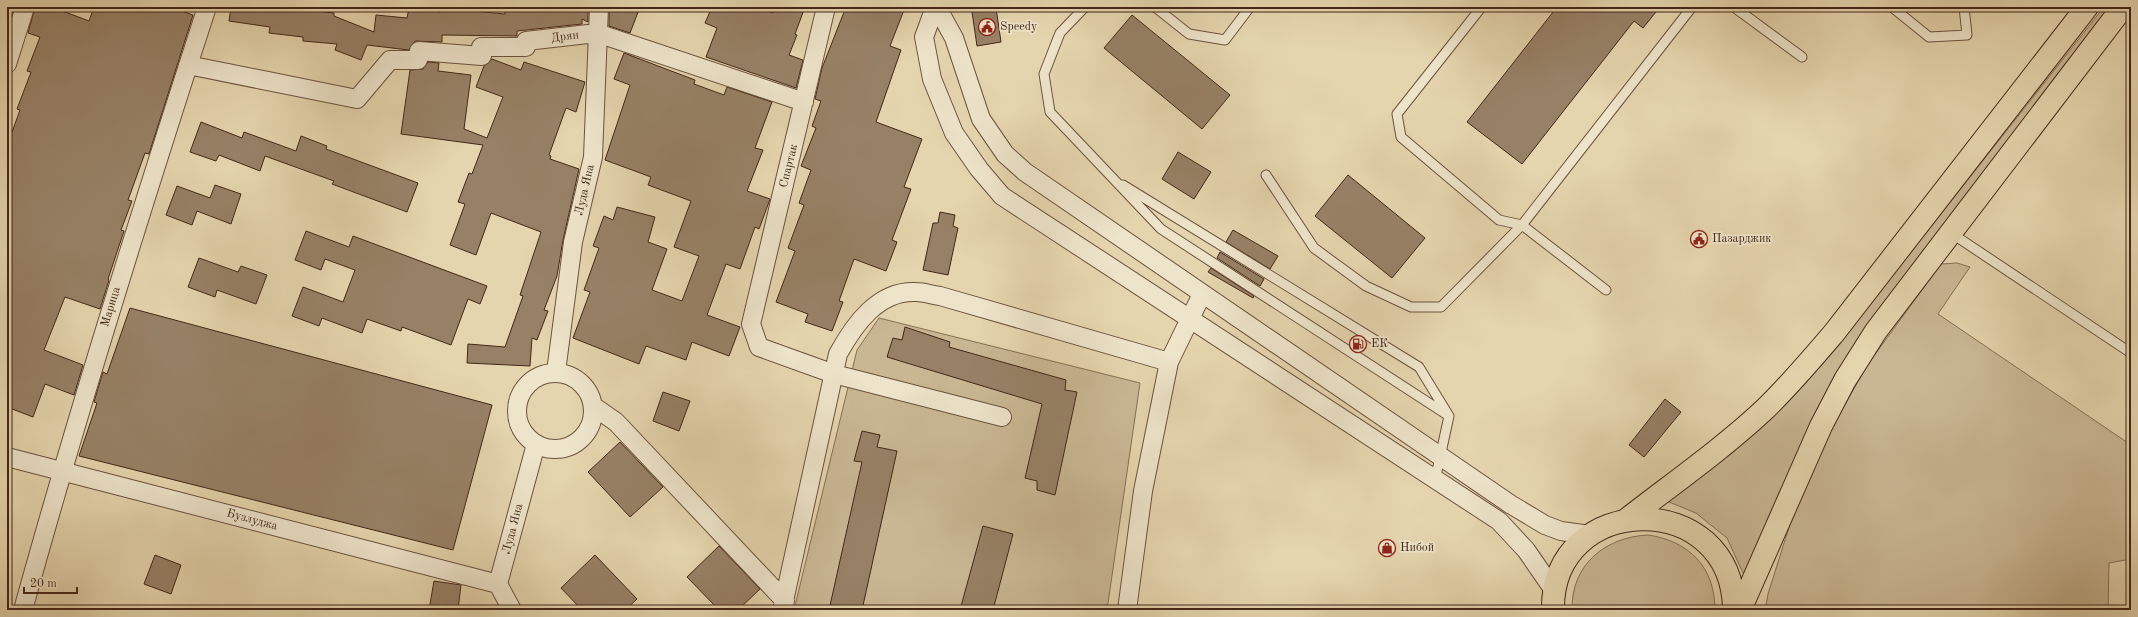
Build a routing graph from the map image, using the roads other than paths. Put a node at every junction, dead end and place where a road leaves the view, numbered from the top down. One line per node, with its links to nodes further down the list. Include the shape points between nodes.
1 (25, 7): 18 (street)
2 (207, 7): 19 (street, Марица)
3 (599, 7): 16 (street, Луда Яна)
4 (826, 7): 20 (street, Спартак)
5 (936, 7): 26 (street, via 954,38 981,119 1005,154 1025,172); 27 (street, via 924,37 932,79 954,133 979,169 1002,196)
6 (1085, 7): 22 (lane, via 1060,33 1044,74 1050,112)
7 (1155, 7): 8 (lane, via 1189,34 1225,40)
8 (1250, 7)
9 (1692, 7): 23 (lane)
10 (1734, 7): 17 (lane)
11 (1892, 7): 12 (lane, via 1929,37 1967,35)
12 (1964, 7)
13 (2087, 7): 40 (main road, via 1834,334 1799,374 1764,410 1724,444)
14 (2123, 7): 24 (main road)
15 (1480, 9): 23 (lane, via 1397,114 1401,137 1499,220)
16 (597, 33): 19 (street, Дрян, via 526,41 526,47 481,47 482,56 419,51 418,60 390,60 356,100); 20 (street, Дрян); 30 (street, Луда Яна, via 593,157 573,242)
17 (1802, 57)
18 (7, 64)
19 (188, 65): 38 (street, Марица)
20 (804, 102): 31 (street, Спартак, via 751,324 759,347)
21 (1266, 175): 23 (lane, via 1314,248 1366,286 1411,307 1441,307)
22 (1112, 178): 33 (lane, via 1160,229); 33 (lane, via 1420,367)
23 (1522, 225): 25 (lane)
24 (1950, 232): 28 (lane); 49 (main road, via 1876,330 1845,380 1815,440)
25 (1606, 290)
26 (1202, 294): 27 (street); 36 (street)
27 (1189, 320): 29 (street); 39 (street)
28 (2131, 353)
29 (1169, 362): 31 (street, via 940,296 915,292 894,295 865,313 852,329 838,354); 47 (street, via 1143,491)
30 (556, 372): 32 (street, via 569,375 581,382 589,393); 35 (street, via 536,377 522,391 516,411 522,430)
31 (834, 374): 34 (street); 44 (street)
32 (593, 406): 35 (street, via 592,423 583,437 569,447 552,449); 44 (street, via 616,422)
33 (1449, 416): 36 (lane)
34 (1002, 417)
35 (536, 444): 42 (street, Луда Яна)
36 (1441, 455): 39 (lane); 41 (street, via 1510,504 1545,524 1560,531)
37 (7, 457): 38 (street, Бузлуджа)
38 (62, 470): 42 (street, Бузлуджа); 45 (street, Марица)
39 (1435, 480): 43 (street, via 1498,521 1513,534 1539,567)
40 (1626, 520): 41 (main road, via 1607,526); 48 (main road, via 1653,518 1667,521 1704,540 1727,574 1732,588)
41 (1590, 536): 43 (main road, via 1567,560)
42 (498, 584): 46 (street)
43 (1554, 601)
44 (784, 606)
45 (23, 610)
46 (512, 610)
47 (1127, 610)
48 (1734, 610)
49 (1740, 610)

